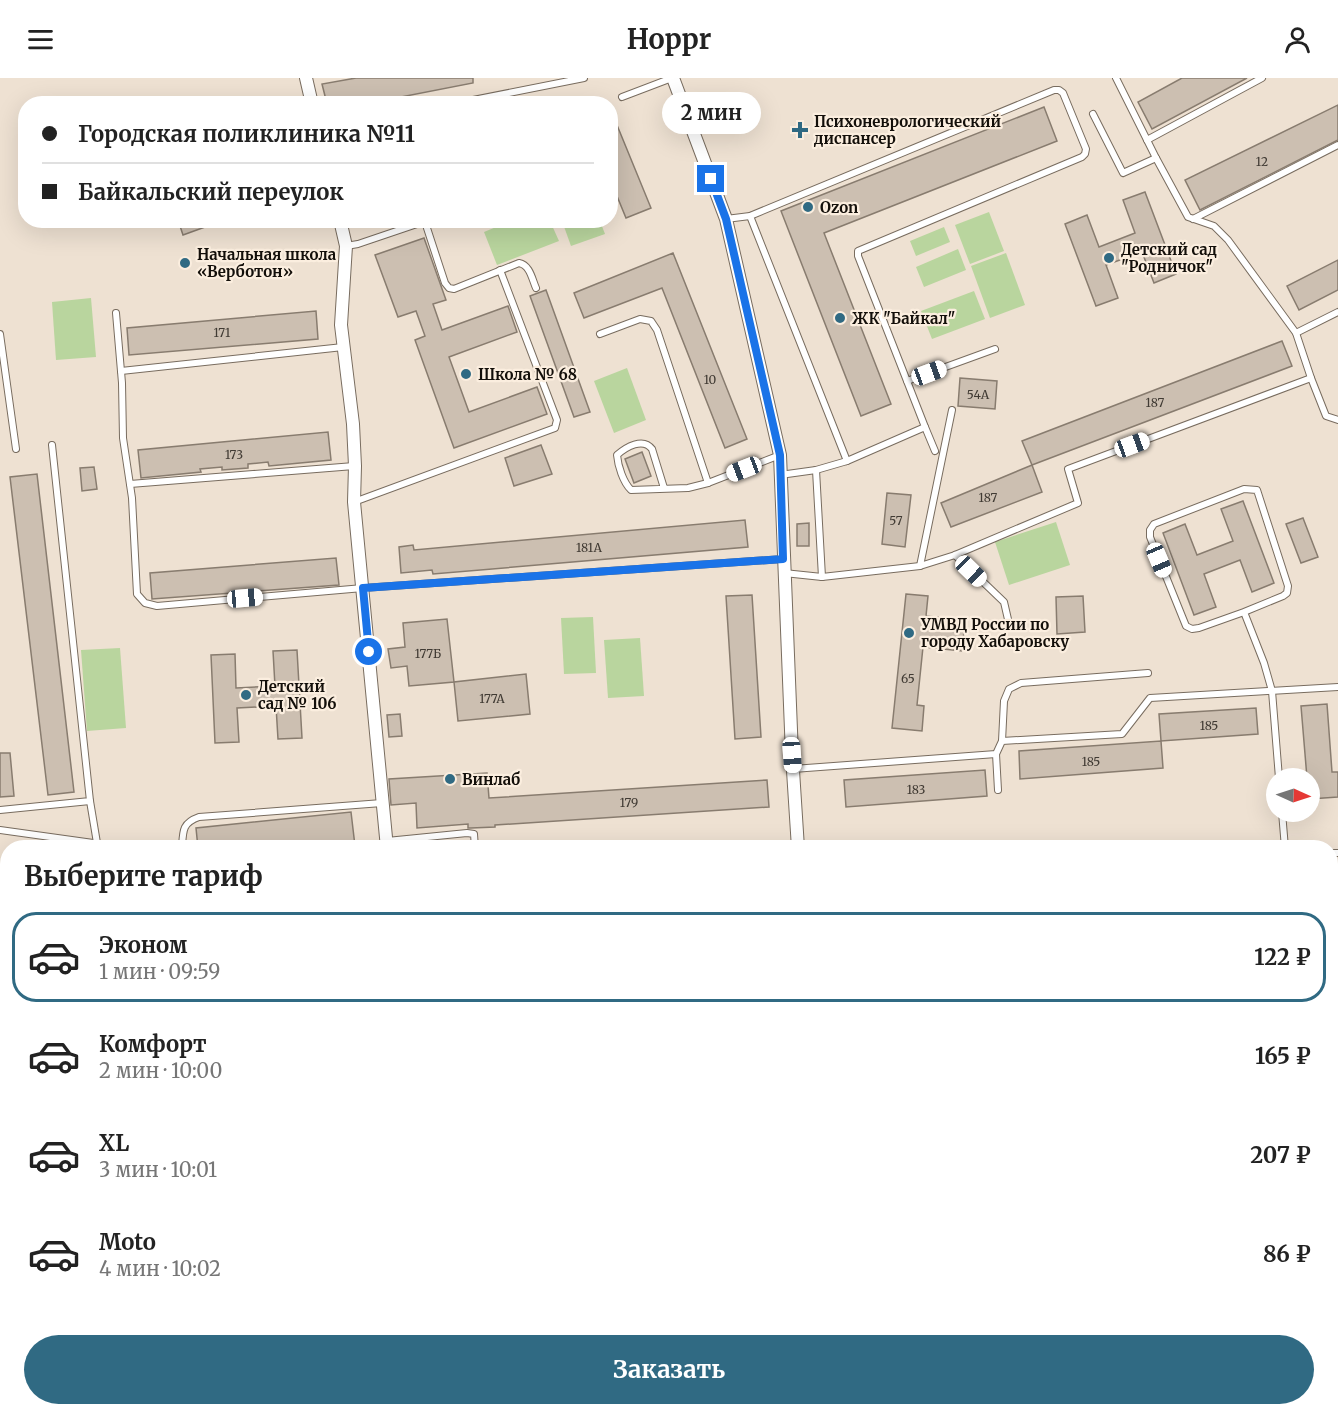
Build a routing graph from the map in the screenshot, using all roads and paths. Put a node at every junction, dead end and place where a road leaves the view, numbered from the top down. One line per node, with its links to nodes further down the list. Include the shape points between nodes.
1 (306, 78): 6 (street)
2 (584, 78): 7 (lane)
3 (673, 78): 8 (lane); 14 (street)
4 (1116, 78): 10 (lane)
5 (1262, 78): 10 (lane)
6 (310, 96)
7 (493, 96)
8 (622, 97)
9 (1093, 114): 12 (lane, via 1123,173)
10 (1147, 140): 12 (lane)
11 (1338, 145): 15 (lane)
12 (1156, 158): 15 (lane, via 1188,217)
13 (750, 216): 14 (lane); 31 (lane, via 1054,90 1063,93 1086,154 858,251); 39 (lane)
14 (726, 219): 38 (street)
15 (1193, 219): 24 (lane, via 1214,226 1228,240)
16 (342, 228): 19 (street)
17 (405, 228): 19 (lane)
18 (427, 228): 20 (lane, via 449,288)
19 (346, 246): 27 (street)
20 (501, 270): 21 (lane, via 525,264); 46 (lane, via 557,420 555,428)
21 (536, 288)
22 (1338, 312): 24 (lane)
23 (116, 313): 29 (lane)
24 (1296, 333): 30 (lane)
25 (0, 334): 36 (lane)
26 (600, 334): 43 (lane, via 640,319 651,321)
27 (343, 347): 29 (lane); 40 (street)
28 (995, 349): 31 (lane)
29 (121, 371): 44 (lane, via 123,438)
30 (1311, 378): 33 (lane, via 1326,416); 47 (lane, via 1068,469 1078,502)
31 (908, 381): 34 (lane)
32 (952, 410): 49 (lane)
33 (1338, 420)
34 (925, 427): 37 (lane); 39 (lane)
35 (52, 445): 63 (lane)
36 (16, 449)
37 (935, 451)
38 (780, 455): 42 (street); 43 (lane)
39 (847, 461): 41 (lane)
40 (355, 466): 44 (lane); 46 (street)
41 (816, 470): 42 (lane); 51 (lane)
42 (780, 475): 48 (street)
43 (708, 483): 45 (lane)
44 (130, 484): 52 (lane, via 137,594 145,603 157,606)
45 (664, 488): 45 (lane, via 631,490 626,486 617,455 641,442 648,444)
46 (354, 502): 52 (street)
47 (955, 555): 49 (lane); 54 (lane, via 1004,602)
48 (783, 559): 50 (street); 52 (lane)
49 (920, 566): 51 (lane)
50 (783, 573): 51 (lane); 61 (street)
51 (822, 577)
52 (363, 588): 64 (street)
53 (1244, 612): 53 (lane, via 1283,596 1288,586 1257,490 1244,489 1154,524 1150,537 1186,626 1199,628); 57 (lane)
54 (1010, 628)
55 (1148, 673): 58 (lane, via 1021,683 1009,689 1004,701)
56 (1338, 687): 57 (lane)
57 (1272, 691): 58 (lane, via 1150,698 1122,734); 60 (lane)
58 (1002, 741): 59 (lane)
59 (996, 754): 61 (lane); 62 (lane)
60 (1278, 768)
61 (793, 769): 74 (street)
62 (998, 790)
63 (90, 801): 65 (lane); 69 (lane)
64 (382, 803): 70 (lane, via 199,817 189,820); 71 (street)
65 (0, 810)
66 (1283, 822): 75 (lane)
67 (0, 830): 68 (lane)
68 (75, 840)
69 (96, 840)
70 (182, 840)
71 (387, 840)
72 (414, 840): 73 (lane, via 467,832 474,834)
73 (474, 840)
74 (797, 840)
75 (1284, 840)

